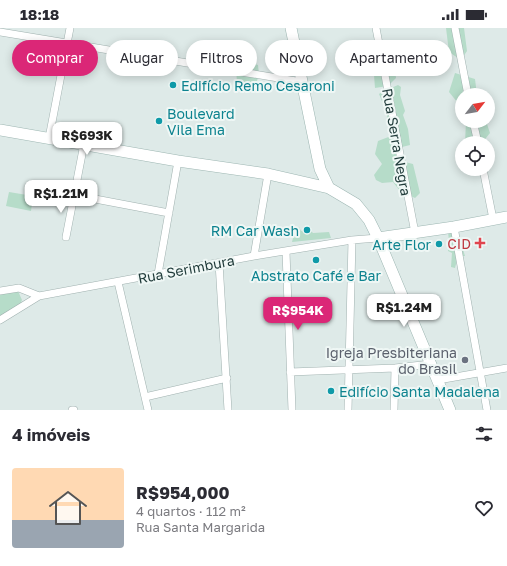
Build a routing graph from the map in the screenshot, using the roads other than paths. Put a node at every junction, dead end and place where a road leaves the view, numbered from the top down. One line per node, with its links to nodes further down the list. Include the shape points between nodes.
1 (70, 28): 7 (street)
2 (291, 28): 10 (street)
3 (376, 28): 24 (street, Rua Serra Negra)
4 (455, 28): 11 (street)
5 (0, 32): 6 (street)
6 (45, 40)
7 (68, 40)
8 (98, 49): 10 (street)
9 (61, 76): 13 (street)
10 (302, 82): 18 (street, via 320,169)
11 (467, 88)
12 (0, 130): 13 (street)
13 (49, 138): 14 (street)
14 (84, 144): 15 (street); 19 (street)
15 (178, 161): 16 (street); 20 (street)
16 (268, 174): 18 (street); 29 (street)
17 (484, 176): 22 (street)
18 (329, 188): 26 (street, via 356,204 369,220)
19 (74, 194): 20 (street); 25 (street)
20 (169, 213): 31 (street)
21 (507, 217): 22 (street)
22 (493, 219): 23 (street)
23 (454, 227): 24 (street); 41 (street)
24 (415, 233): 26 (street)
25 (66, 237)
26 (378, 238): 27 (street, Rua Serimbura); 36 (street)
27 (352, 240): 28 (street, Rua Serimbura); 39 (street)
28 (286, 252): 29 (street, Rua Serimbura); 40 (street)
29 (254, 256): 30 (street, Rua Serimbura)
30 (219, 263): 31 (street, Rua Serimbura); 42 (street)
31 (158, 274): 32 (street, Rua Serimbura)
32 (118, 282): 34 (street, Rua Serimbura); 44 (street)
33 (0, 291): 34 (street, via 19,288)
34 (39, 296): 35 (street, Rua Serimbura)
35 (0, 320)
36 (431, 364): 37 (street); 43 (street)
37 (395, 368): 39 (street); 49 (street)
38 (507, 368): 41 (street)
39 (349, 370): 40 (street); 48 (street)
40 (290, 372): 47 (street)
41 (481, 372): 43 (street); 51 (street)
42 (227, 378): 44 (street); 46 (street)
43 (438, 380): 50 (street)
44 (145, 397): 45 (street)
45 (148, 410)
46 (228, 410)
47 (292, 410)
48 (348, 410)
49 (394, 410)
50 (450, 410)
51 (487, 410)

